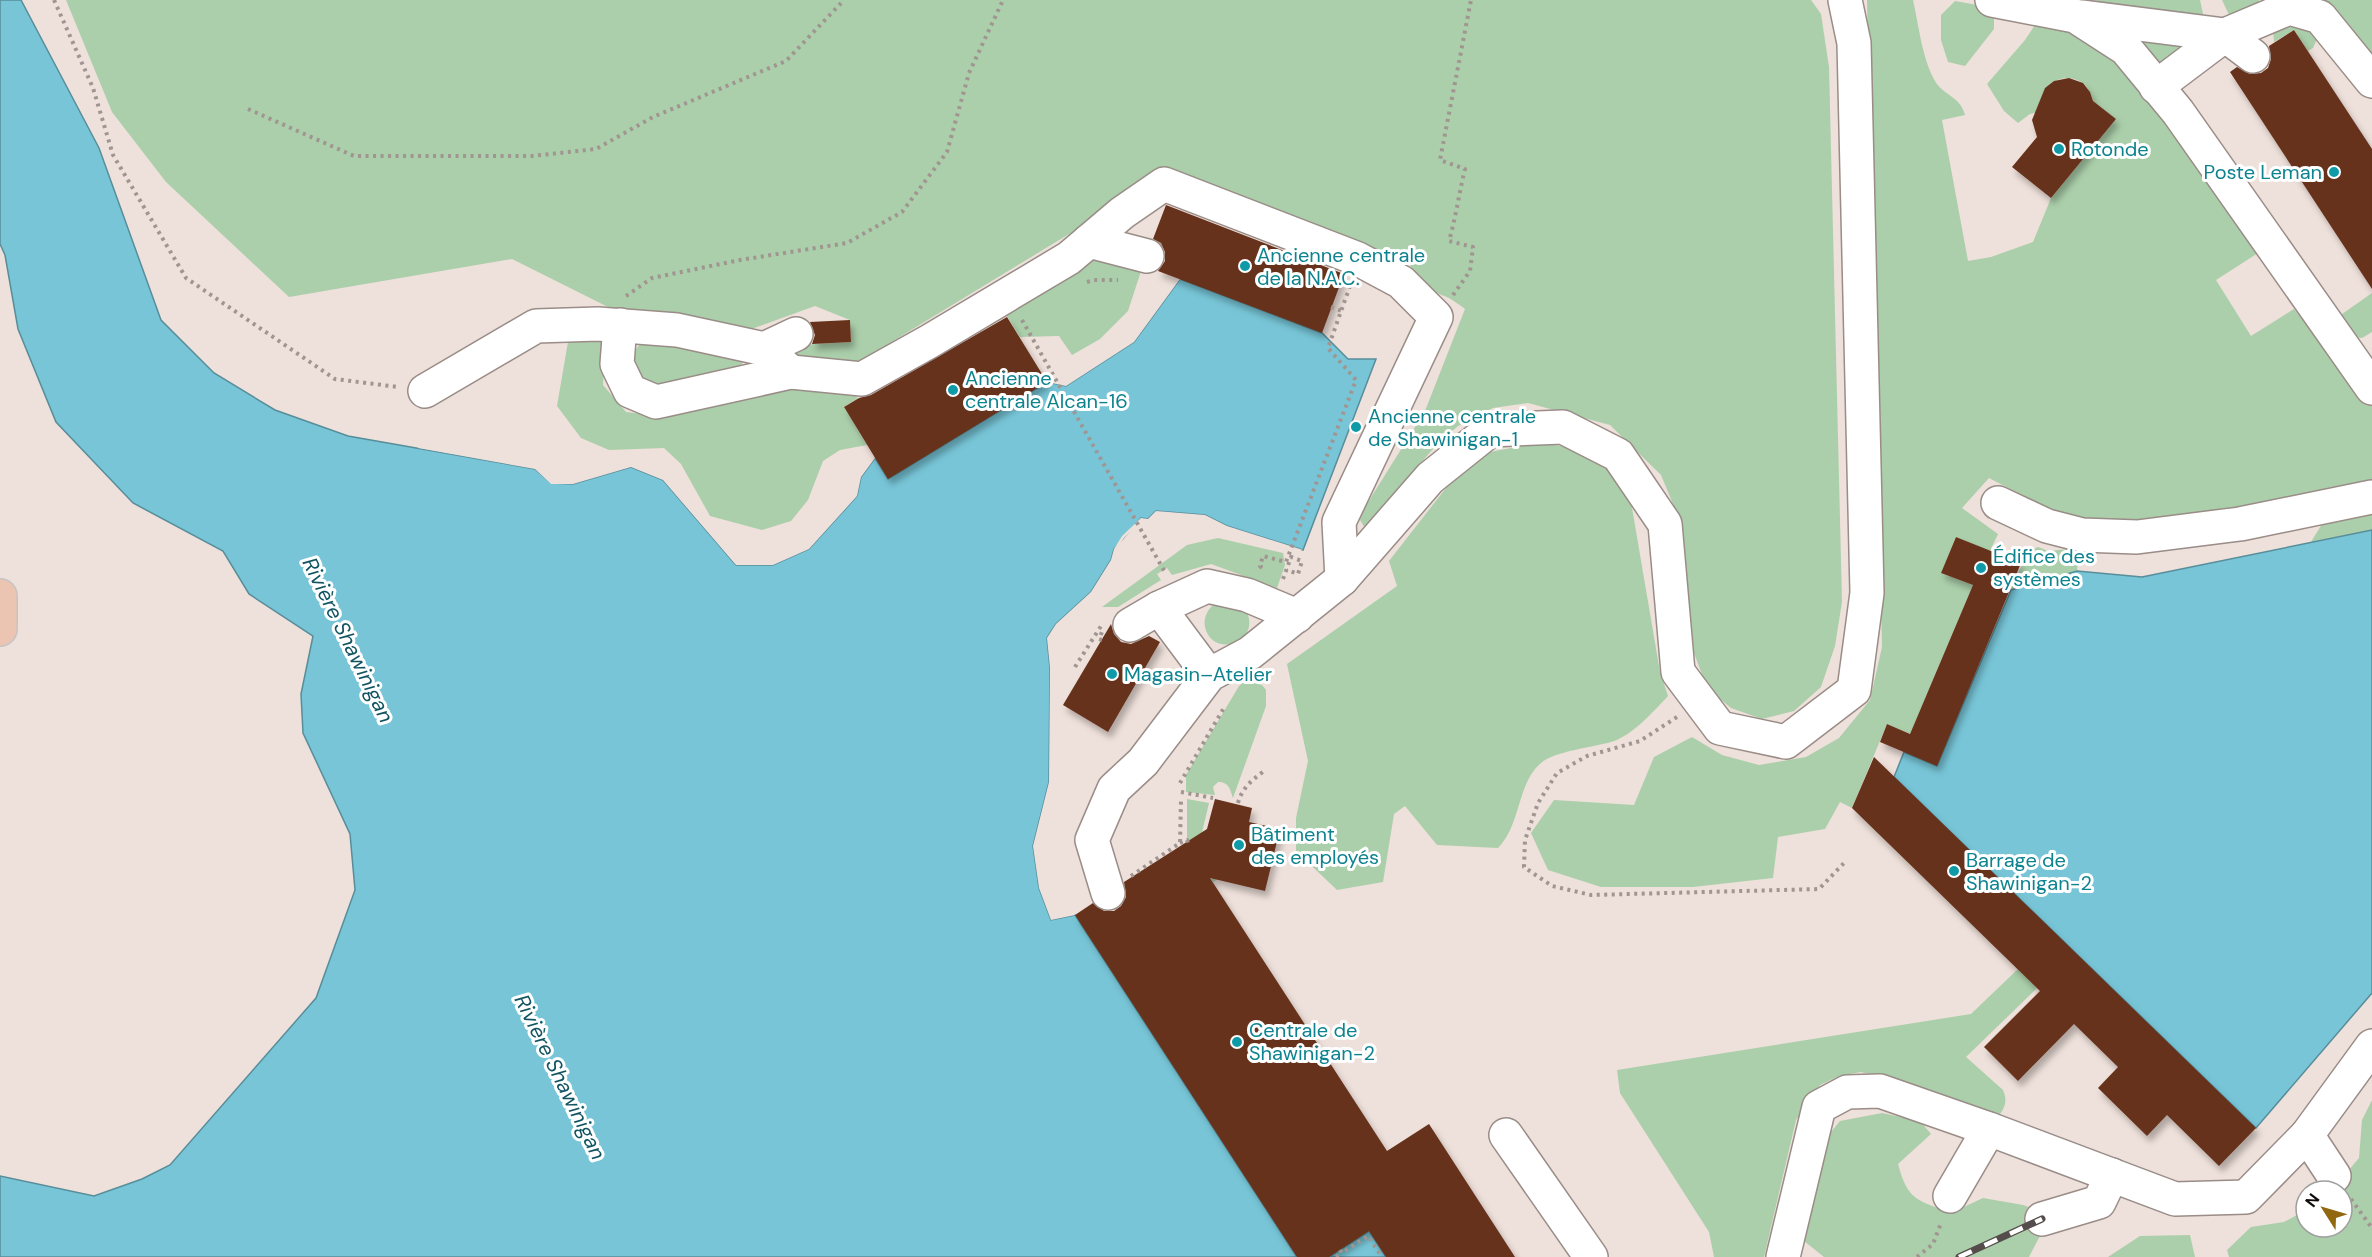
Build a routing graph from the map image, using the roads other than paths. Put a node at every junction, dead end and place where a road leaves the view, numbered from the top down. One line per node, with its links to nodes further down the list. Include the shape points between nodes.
1 (1845, 0): 16 (lane, via 1854,43 1867,593 1854,690 1786,742 1720,728 1678,672 1665,524 1618,455 1563,427 1490,430 1430,478)
2 (1992, 0): 3 (lane)
3 (2075, 16): 4 (lane); 7 (lane, via 2126,49)
4 (2225, 35): 5 (lane); 6 (lane, via 2289,8 2320,17); 7 (lane)
5 (2253, 56)
6 (2372, 81)
7 (2156, 87): 12 (lane, via 2178,112)
8 (1089, 241): 9 (lane); 11 (lane, via 1069,258 862,379); 16 (lane, via 1164,184 1265,230 1367,263 1401,282 1436,317 1340,522)
9 (1147, 256)
10 (620, 325): 11 (lane, via 786,341); 11 (lane, via 617,364 630,391 656,402); 13 (lane, via 536,326)
11 (791, 372)
12 (2372, 388)
13 (425, 391)
14 (2372, 496): 15 (lane, via 2240,524 2137,537 2082,534 2047,525)
15 (1998, 503)
16 (1342, 579): 19 (lane)
17 (1164, 594): 19 (lane, via 1208,586 1247,595); 20 (lane); 22 (lane)
18 (0, 596): 21 (main road)
19 (1297, 616): 22 (lane, via 1250,653)
20 (1119, 624)
21 (0, 628)
22 (1209, 675): 23 (lane, via 1143,762 1114,789 1092,840)
23 (1108, 893)
24 (2372, 1046): 27 (lane)
25 (1989, 1129): 28 (lane); 30 (lane); 33 (lane, via 1880,1091 1847,1092 1819,1107)
26 (1506, 1135): 32 (lane)
27 (2307, 1135): 28 (lane, via 2246,1197 2175,1199); 29 (lane)
28 (2112, 1175): 31 (lane, via 2098,1202)
29 (2334, 1176)
30 (1950, 1196)
31 (2042, 1219)
32 (1591, 1257)
33 (1783, 1257)

